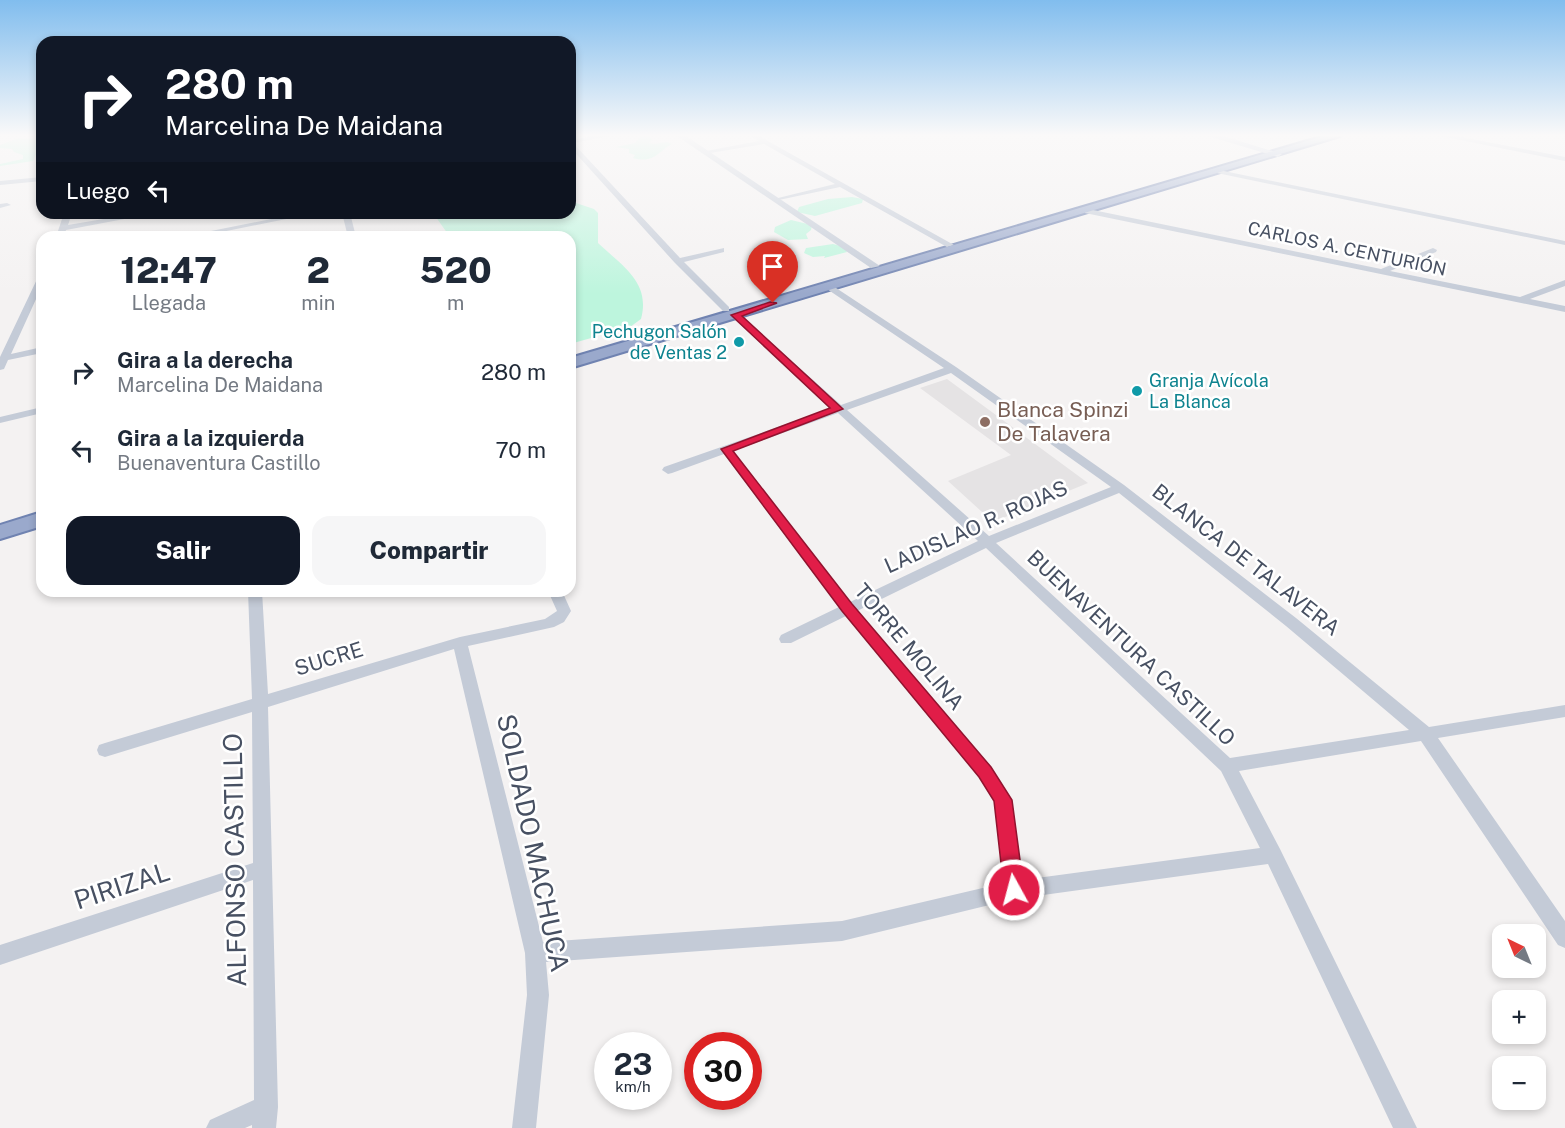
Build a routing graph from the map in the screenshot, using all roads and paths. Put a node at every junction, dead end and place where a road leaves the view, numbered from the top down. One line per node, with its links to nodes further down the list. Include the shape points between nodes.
1 (612, 189): 20 (street, BUENAVENTURA CASTILLO)
2 (759, 189): 8 (street)
3 (823, 189): 8 (street)
4 (850, 189): 17 (street)
5 (1147, 189): 17 (highway)
6 (1164, 189): 9 (highway)
7 (1301, 189): 16 (street)
8 (776, 200): 21 (street)
9 (1088, 211): 22 (street, CARLOS A. CENTURIÓN); 24 (highway)
10 (67, 219): 13 (street)
11 (117, 219): 13 (street)
12 (280, 219): 15 (street)
13 (65, 228): 14 (street)
14 (63, 231)
15 (217, 231)
16 (1565, 243)
17 (950, 244): 21 (highway)
18 (721, 250): 20 (street)
19 (1433, 250): 22 (street)
20 (678, 261): 30 (street, BUENAVENTURA CASTILLO)
21 (875, 266): 30 (highway)
22 (1380, 272): 26 (street, CARLOS A. CENTURIÓN)
23 (1565, 283): 26 (street)
24 (830, 287): 30 (highway); 35 (street, BLANCA DE TALAVERA)
25 (36, 289): 28 (street)
26 (1520, 300): 29 (street, CARLOS A. CENTURIÓN)
27 (36, 303): 28 (street)
28 (29, 304): 34 (street)
29 (1565, 309)
30 (731, 312): 32 (highway); 33 (highway); 36 (street, BUENAVENTURA CASTILLO)
31 (36, 352): 34 (street)
32 (576, 353)
33 (576, 361)
34 (2, 362)
35 (952, 369): 36 (street); 41 (street, BLANCA DE TALAVERA)
36 (838, 409): 39 (street); 46 (street, BUENAVENTURA CASTILLO)
37 (36, 411): 38 (street)
38 (0, 420)
39 (726, 449): 40 (street); 49 (street, TORRE MOLINA)
40 (668, 470)
41 (1120, 488): 46 (street, LADISLAO R. ROJAS); 54 (street, BLANCA DE TALAVERA)
42 (36, 511): 43 (highway)
43 (0, 521)
44 (36, 521): 45 (highway)
45 (0, 532)
46 (987, 542): 49 (street, LADISLAO R. ROJAS); 56 (street, BUENAVENTURA CASTILLO)
47 (255, 597): 52 (street, ALFONSO CASTILLO)
48 (558, 597): 51 (street, SUCRE, via 564,611 549,623)
49 (847, 608): 50 (street, LADISLAO R. ROJAS); 59 (street, TORRE MOLINA, via 985,772 1003,800)
50 (786, 639)
51 (460, 642): 52 (street, SUCRE); 61 (street, SOLDADO MACHUCA)
52 (260, 702): 55 (street, SUCRE); 58 (street, ALFONSO CASTILLO)
53 (1565, 711): 54 (street)
54 (1425, 733): 56 (street); 60 (street, BLANCA DE TALAVERA)
55 (105, 750)
56 (1227, 766): 57 (street, BUENAVENTURA CASTILLO)
57 (1273, 855): 59 (street); 66 (street, BUENAVENTURA CASTILLO)
58 (261, 869): 62 (street, PIRIZAL); 63 (street, ALFONSO CASTILLO)
59 (1014, 890): 61 (street, via 842,931)
60 (1565, 938)
61 (535, 953): 65 (street, SOLDADO MACHUCA, via 538,994)
62 (0, 956)
63 (265, 1118): 64 (street)
64 (218, 1128)
65 (524, 1128)
66 (1405, 1128)

